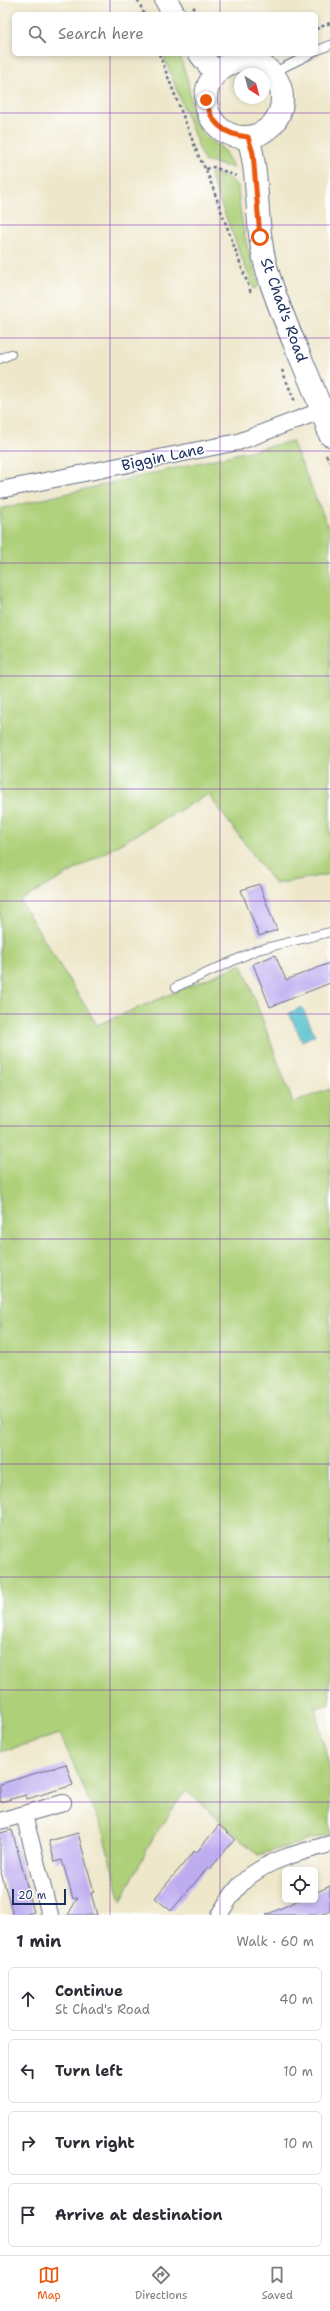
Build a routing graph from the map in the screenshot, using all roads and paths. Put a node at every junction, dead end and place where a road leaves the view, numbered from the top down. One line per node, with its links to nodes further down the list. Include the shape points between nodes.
1 (138, 0): 3 (path)
2 (166, 0): 4 (main road)
3 (143, 12)
4 (173, 12)
5 (330, 23): 6 (path)
6 (318, 28)
7 (330, 44): 8 (lane)
8 (318, 51)
9 (160, 56): 15 (path)
10 (202, 56): 13 (main road)
11 (307, 56): 12 (lane)
12 (272, 73): 13 (main road, via 254,62 244,61 223,67); 14 (main road, via 279,83 282,95 279,112 270,127)
13 (216, 74): 14 (main road, via 208,87 208,112 224,131 235,136)
14 (248, 137): 16 (main road, St Chad's Road, via 253,153)
15 (206, 168): 16 (path, via 217,168); 17 (path)
16 (256, 186): 22 (main road, St Chad's Road, via 260,237 267,270 286,324)
17 (253, 297)
18 (12, 354): 19 (lane)
19 (0, 360)
20 (279, 363): 21 (path)
21 (297, 407)
22 (326, 414): 23 (main road, St Chad's Road); 24 (street, Biggin Lane, via 238,442)
23 (330, 435)
24 (0, 490)
25 (330, 932): 26 (lane, via 258,950)
26 (176, 987)
27 (63, 1803): 28 (street)
28 (24, 1815): 29 (street); 31 (street)
29 (0, 1821)
30 (330, 1844): 32 (street, via 302,1852 257,1871 234,1891)
31 (50, 1915)
32 (218, 1915)

